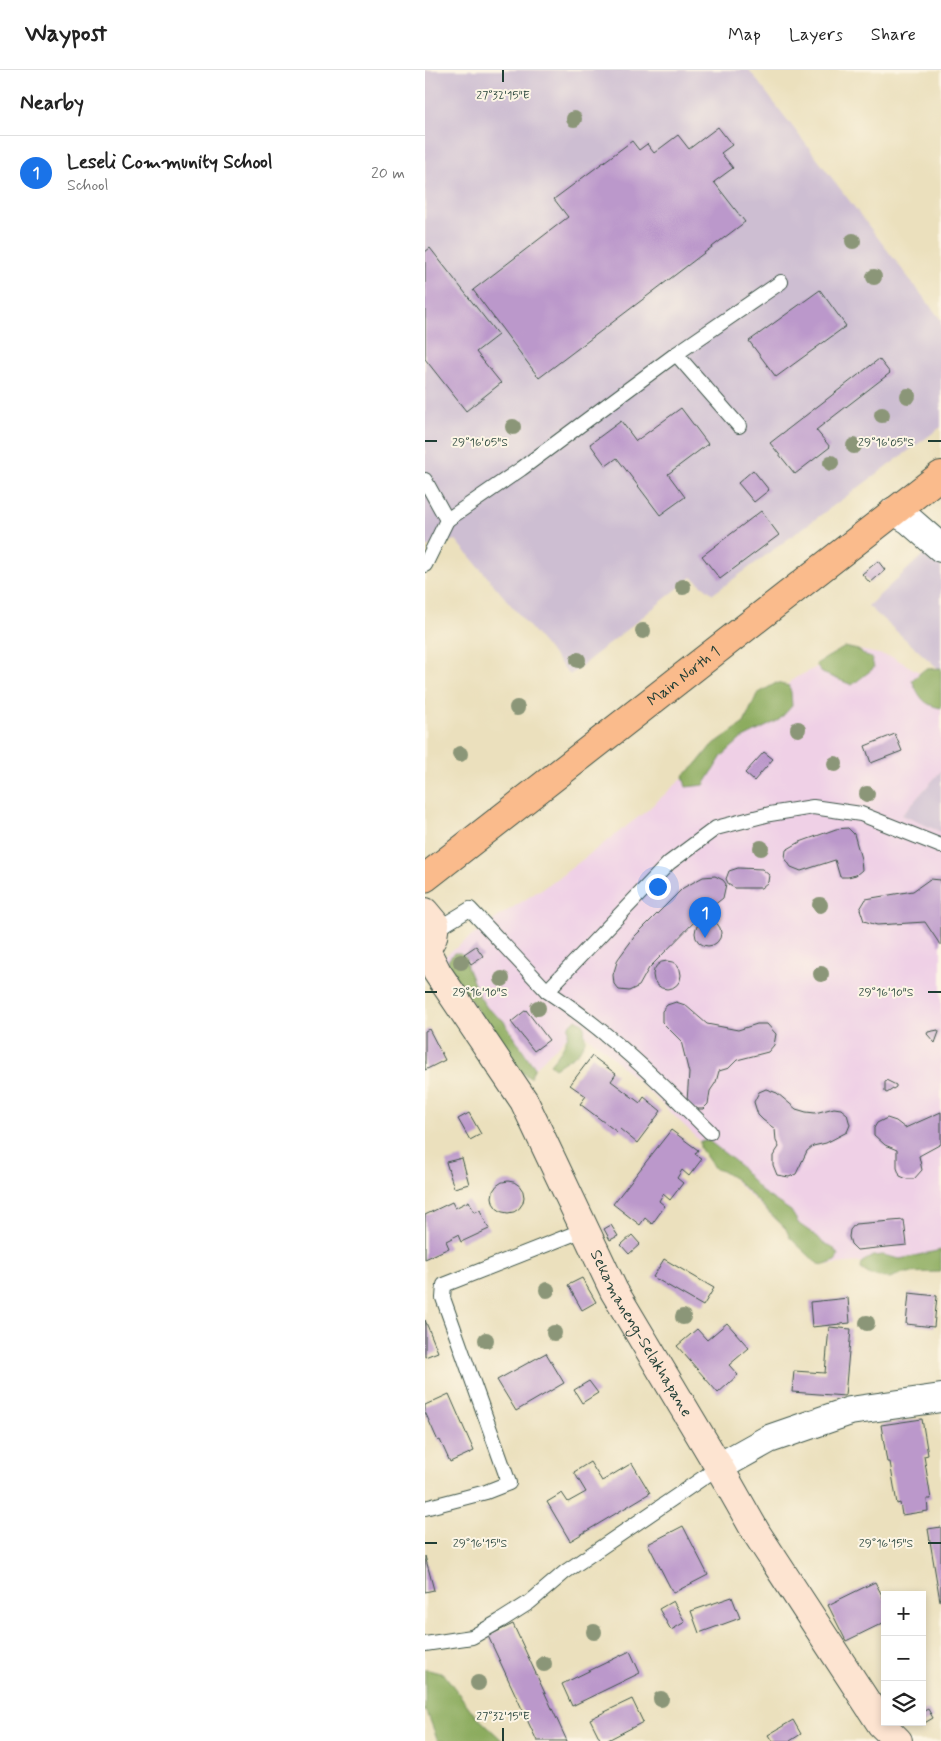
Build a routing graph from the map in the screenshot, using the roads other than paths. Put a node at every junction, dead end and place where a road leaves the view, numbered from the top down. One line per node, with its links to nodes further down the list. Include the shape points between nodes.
1 (781, 282): 2 (lane)
2 (676, 354): 3 (lane); 7 (lane)
3 (739, 426)
4 (941, 475): 6 (main road, Main North 1)
5 (425, 480): 7 (lane)
6 (894, 510): 8 (street); 11 (main road, Main North 1)
7 (447, 520): 9 (lane)
8 (941, 548)
9 (425, 565)
10 (941, 846): 13 (lane, via 861,814 813,807 716,828 669,863)
11 (425, 878)
12 (430, 918): 13 (lane, via 447,923 470,909); 15 (street, Sekamaneng-Selakhapane, via 433,937 426,950 437,972 524,1101)
13 (547, 991): 14 (lane, via 569,1005 653,1075)
14 (710, 1132)
15 (586, 1229): 17 (street, Sekamaneng-Selakhapane, via 614,1291); 18 (lane, via 444,1285 443,1298 509,1483)
16 (941, 1398): 17 (street, via 851,1411 769,1439)
17 (719, 1467): 19 (lane, via 565,1572 530,1602 500,1621 472,1637); 20 (street, Sekamaneng-Selakhapane, via 757,1534 881,1724)
18 (425, 1508)
19 (425, 1644)
20 (896, 1740)

